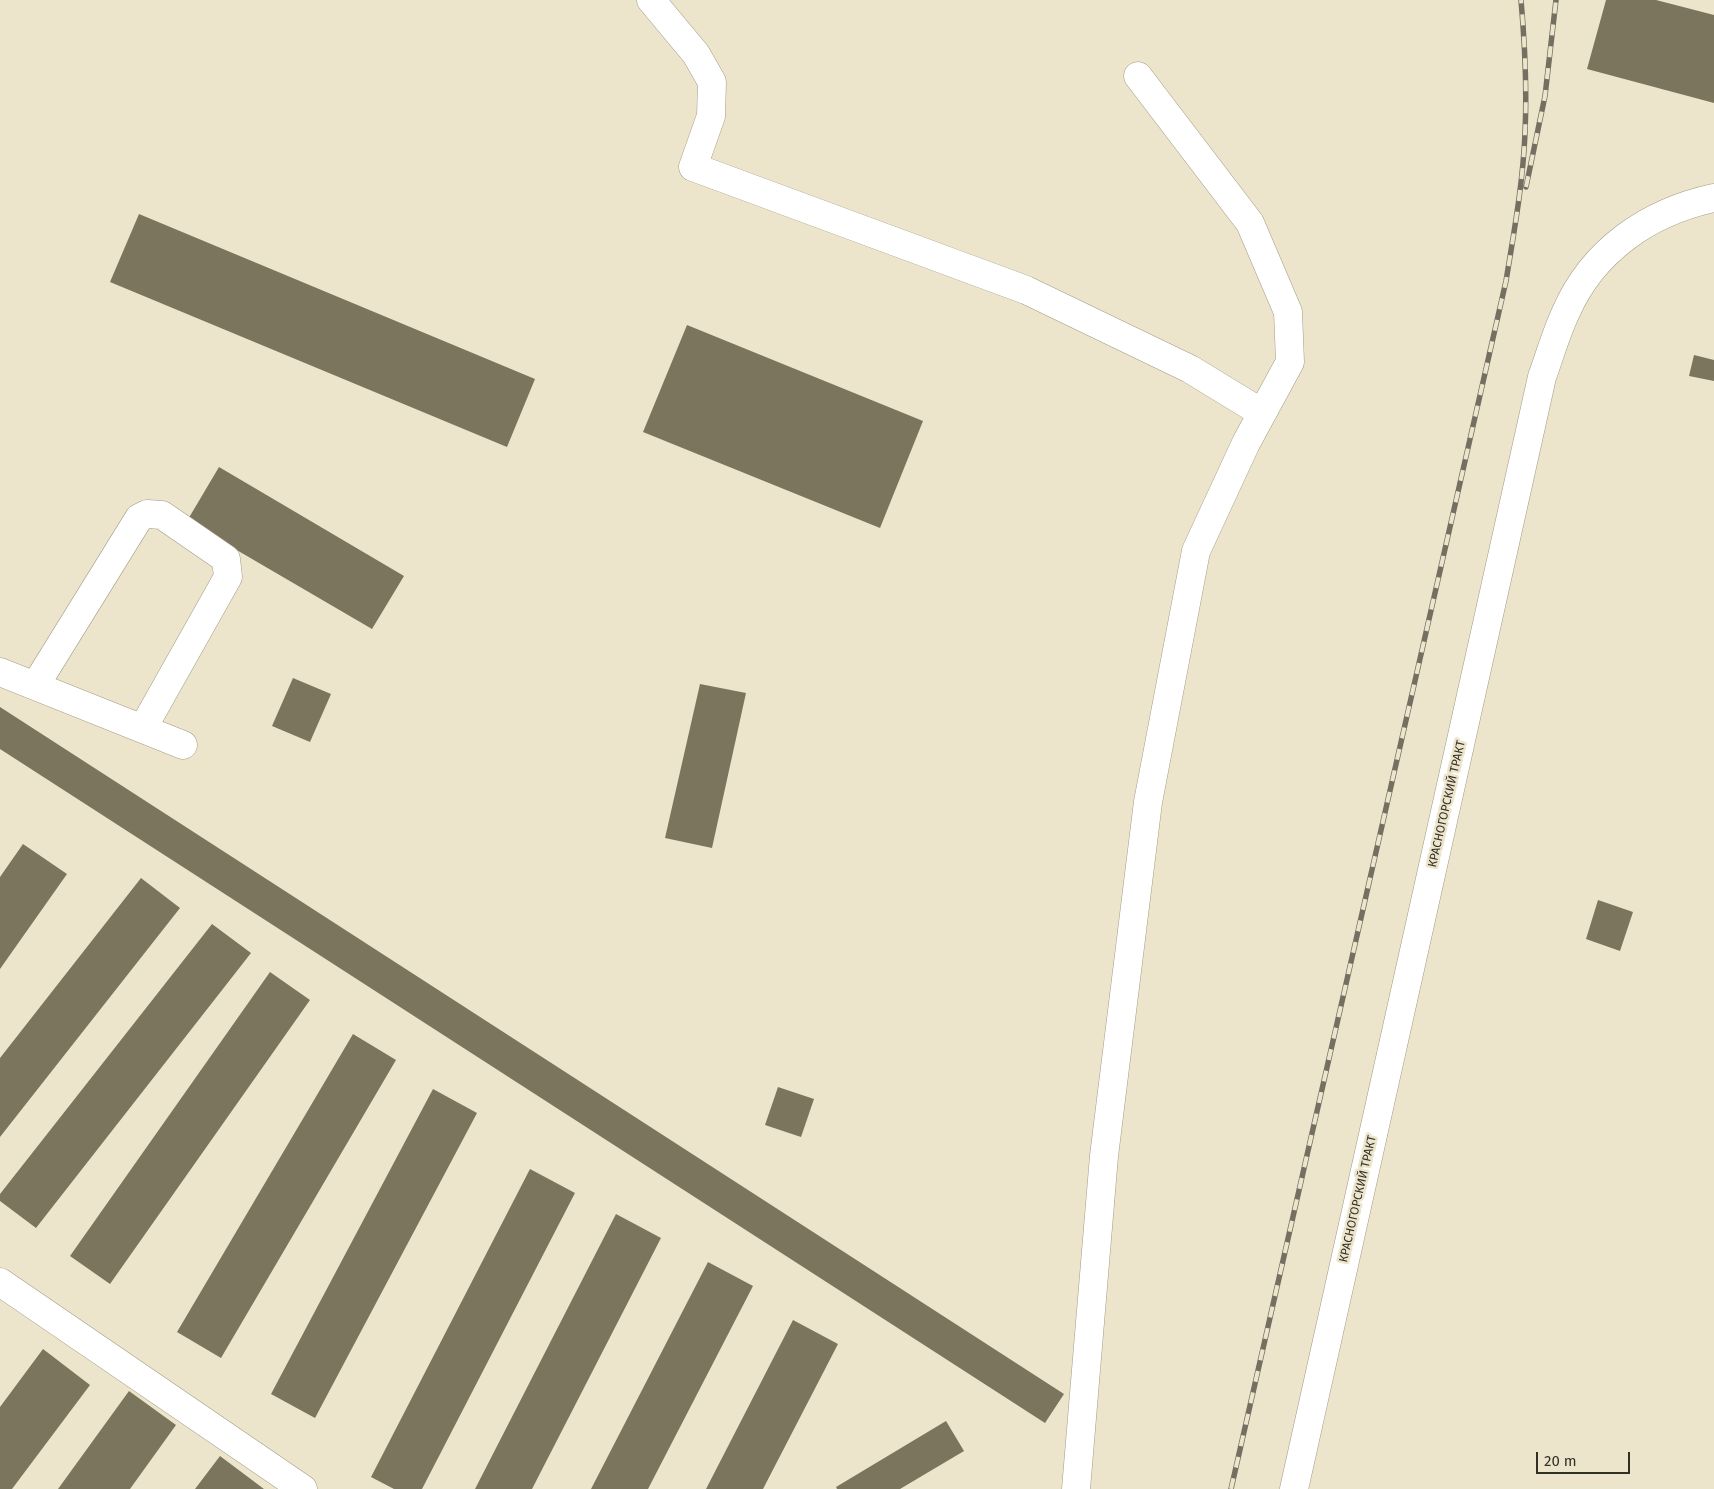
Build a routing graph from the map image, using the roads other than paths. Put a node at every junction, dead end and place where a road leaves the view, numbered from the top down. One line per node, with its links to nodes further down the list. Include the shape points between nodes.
1 (651, 0): 4 (street, via 696,54 712,82 711,116 693,167 1026,290 1190,369)
2 (1138, 76): 4 (street, via 1250,223 1288,312 1290,362)
3 (1714, 198): 12 (street, КРАСНОГОРСКИЙ ТРАКТ, via 1689,203 1650,220 1616,243 1590,270 1566,311 1542,377)
4 (1262, 413): 11 (street, via 1196,551 1148,802 1104,1156)
5 (0, 672): 6 (street)
6 (36, 686): 7 (street); 7 (street, via 139,518 147,514 162,515 226,558 228,577)
7 (143, 728): 8 (street)
8 (183, 744)
9 (0, 1282): 10 (street)
10 (303, 1489)
11 (1076, 1489)
12 (1294, 1489)

